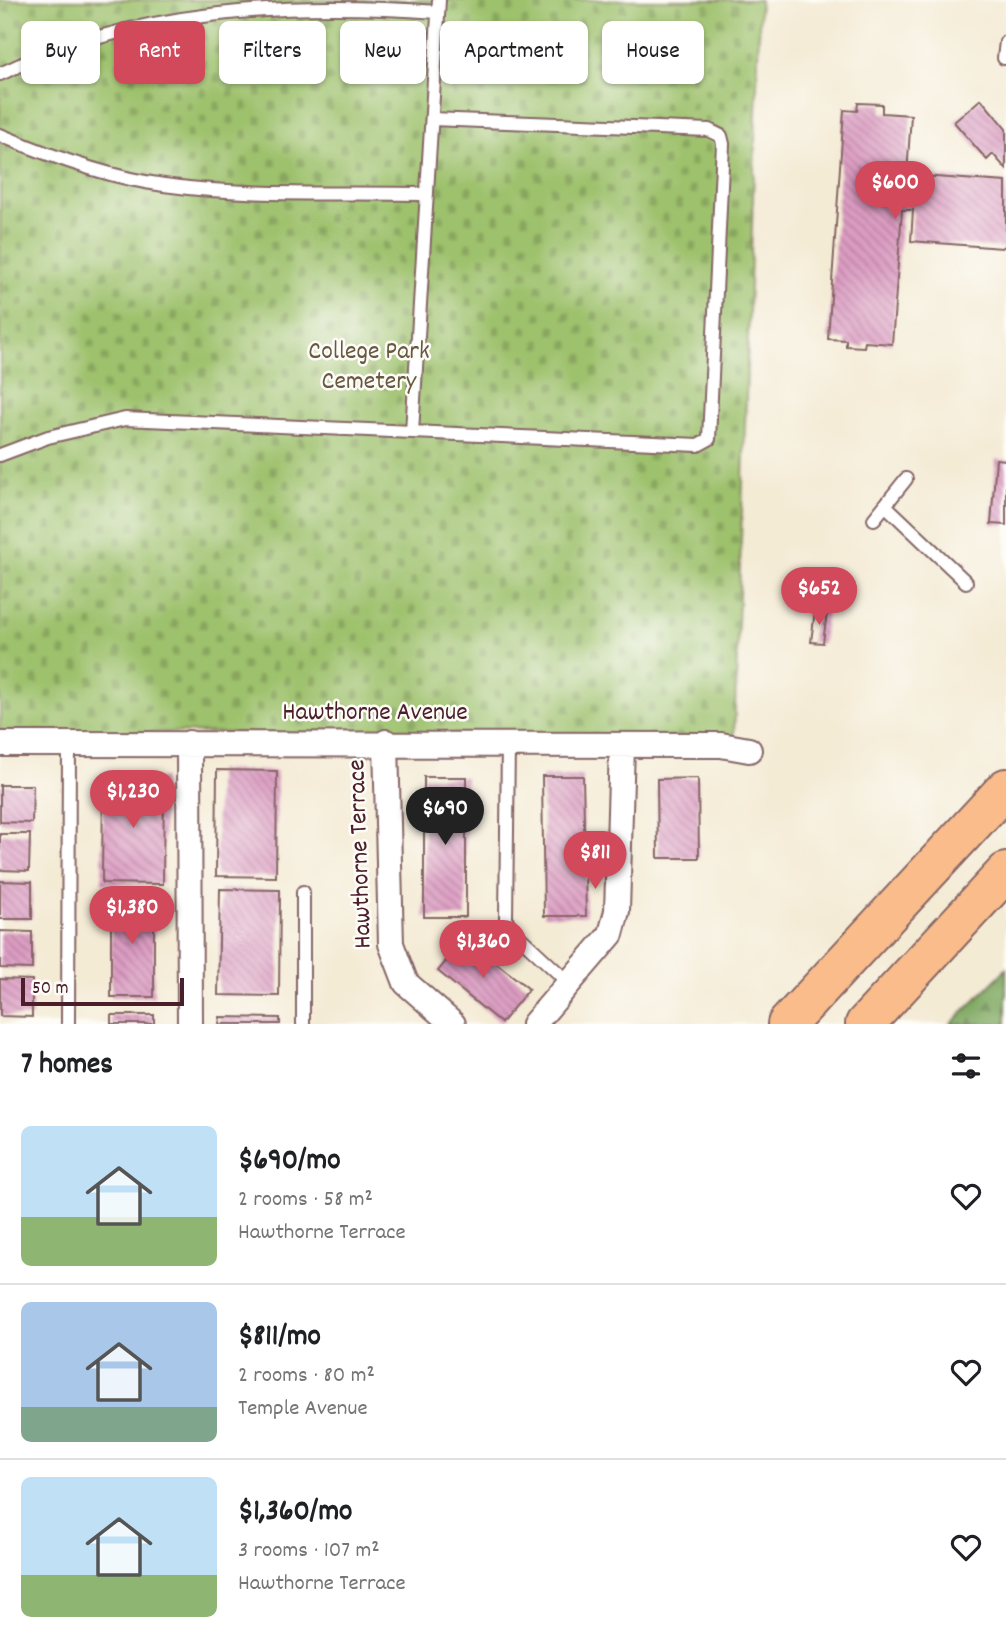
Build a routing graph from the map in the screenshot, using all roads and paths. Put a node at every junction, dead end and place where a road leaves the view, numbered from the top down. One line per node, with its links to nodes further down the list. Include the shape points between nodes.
1 (439, 6): 4 (lane, via 258,9 193,16 98,37); 5 (lane)
2 (1006, 42): 3 (lane)
3 (1004, 58)
4 (0, 74)
5 (432, 119): 7 (lane); 8 (lane, via 709,130 720,136 712,431 709,439 698,445)
6 (0, 135): 7 (lane, via 47,155 161,185)
7 (427, 194): 8 (lane)
8 (412, 432): 9 (lane, via 125,419 48,437)
9 (0, 456)
10 (906, 479): 11 (lane)
11 (885, 505): 12 (lane); 13 (lane)
12 (874, 519)
13 (966, 582)
14 (386, 742): 15 (street, Hawthorne Avenue); 18 (street, Hawthorne Avenue); 28 (street, Hawthorne Terrace, via 391,944 406,983)
15 (189, 743): 17 (street, Hawthorne Avenue); 26 (street)
16 (0, 744): 17 (street, Hawthorne Avenue)
17 (69, 744): 25 (lane)
18 (508, 744): 19 (street, Hawthorne Avenue); 24 (lane, via 506,919)
19 (622, 746): 20 (street, Hawthorne Avenue, via 721,745); 24 (street, via 617,911 611,934)
20 (749, 750)
21 (1006, 788): 30 (highway)
22 (1006, 872): 31 (highway)
23 (303, 892): 27 (lane)
24 (569, 983): 29 (street)
25 (68, 1024)
26 (190, 1024)
27 (303, 1024)
28 (453, 1024)
29 (534, 1024)
30 (787, 1024)
31 (865, 1024)

